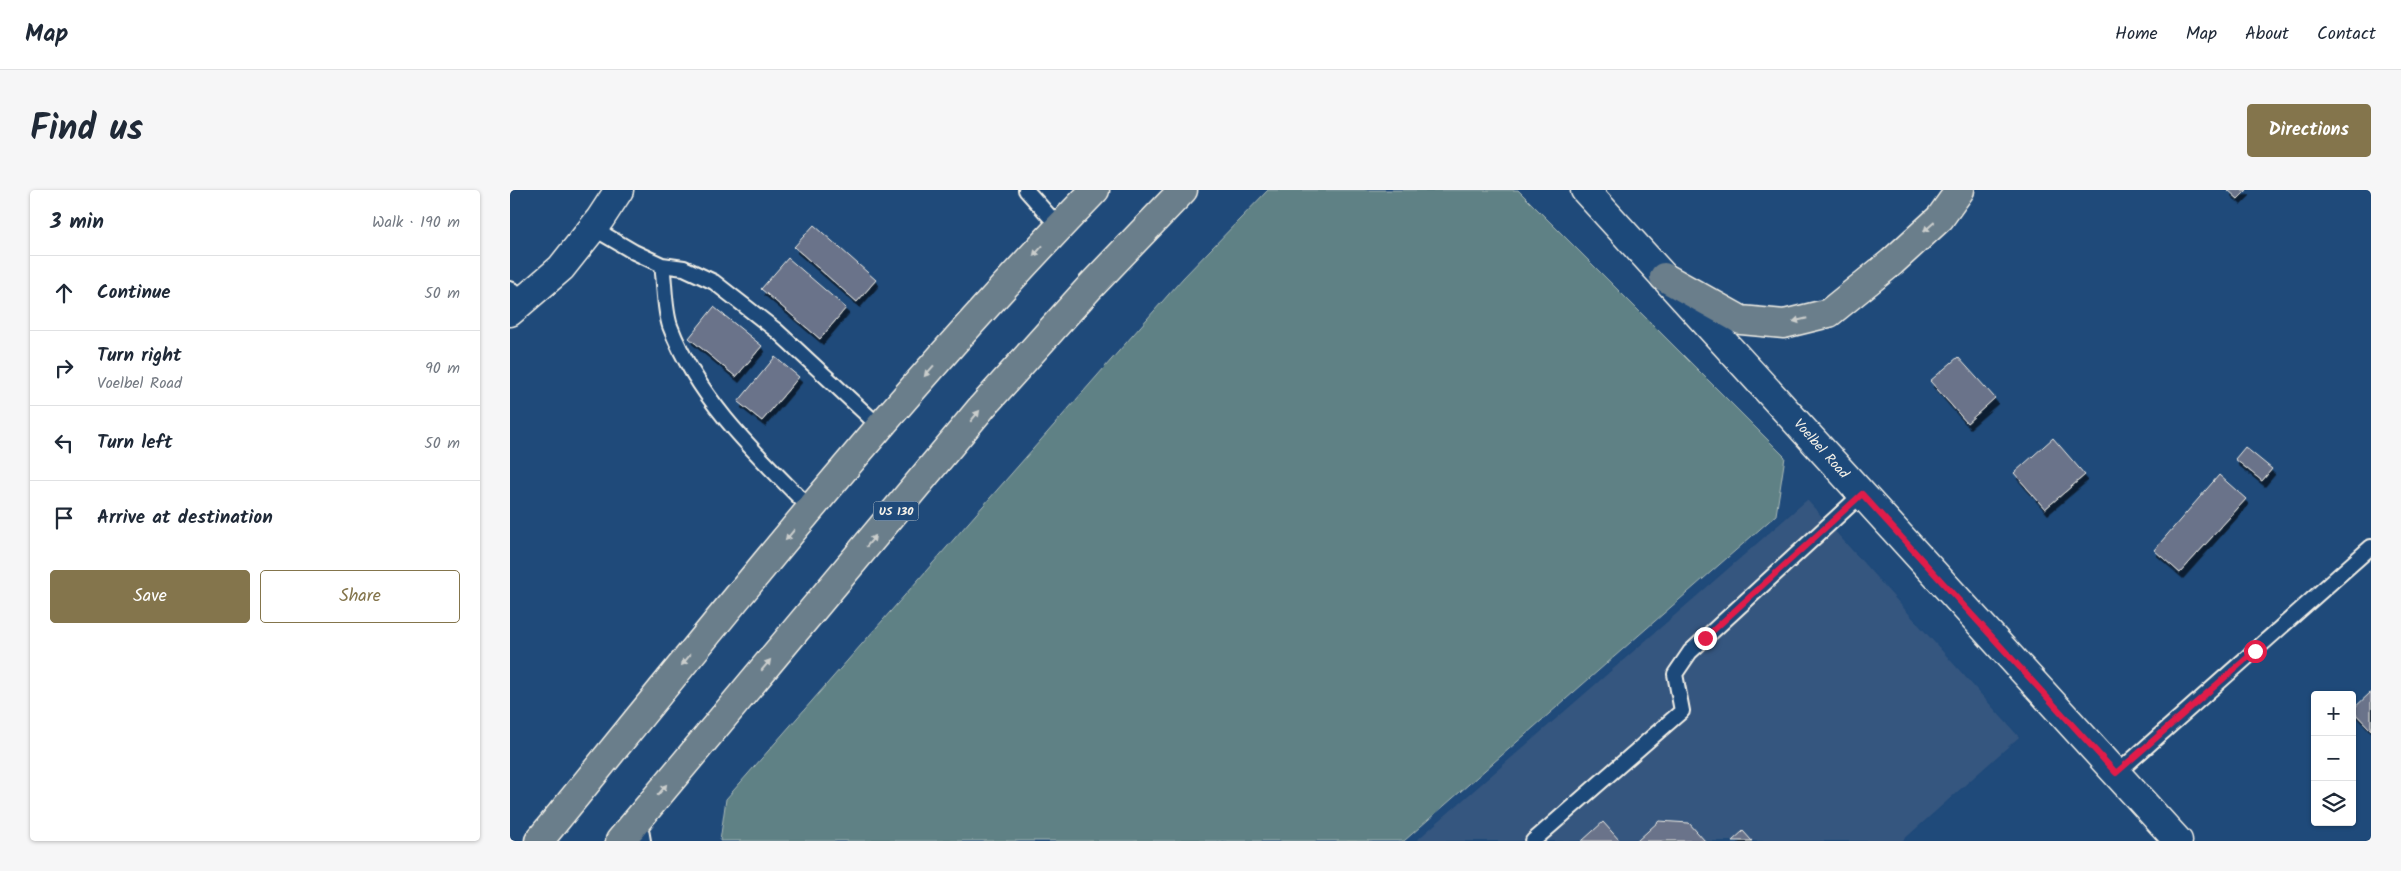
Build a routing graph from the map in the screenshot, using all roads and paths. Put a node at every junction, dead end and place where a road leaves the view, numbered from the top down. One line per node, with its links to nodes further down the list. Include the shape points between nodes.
1 (618, 190): 8 (street)
2 (1026, 190): 7 (lane)
3 (1095, 190): 7 (highway)
4 (1183, 190): 17 (highway, US 130, one-way to 4, via 982,407)
5 (1586, 190): 10 (street, Voelbel Road)
6 (1960, 190): 10 (highway, one-way to 10, via 1940,218 1829,313 1784,324 1741,320)
7 (1059, 227): 12 (highway, one-way to 12)
8 (593, 228): 9 (lane); 11 (street, via 560,268)
9 (662, 265): 12 (lane, via 684,268 714,282 777,331); 14 (lane, via 669,324 691,370 715,406 755,454)
10 (1664, 277): 13 (street, Voelbel Road)
11 (516, 299)
12 (880, 427): 14 (highway)
13 (1862, 494): 16 (street, Voelbel Road); 20 (lane, via 1690,652 1675,674 1682,711)
14 (811, 509): 18 (highway, one-way to 18)
15 (2371, 548): 16 (lane)
16 (2116, 773): 21 (street, Voelbel Road)
17 (641, 829): 19 (highway, US 130)
18 (539, 841)
19 (620, 841)
20 (1533, 841)
21 (2178, 841)

